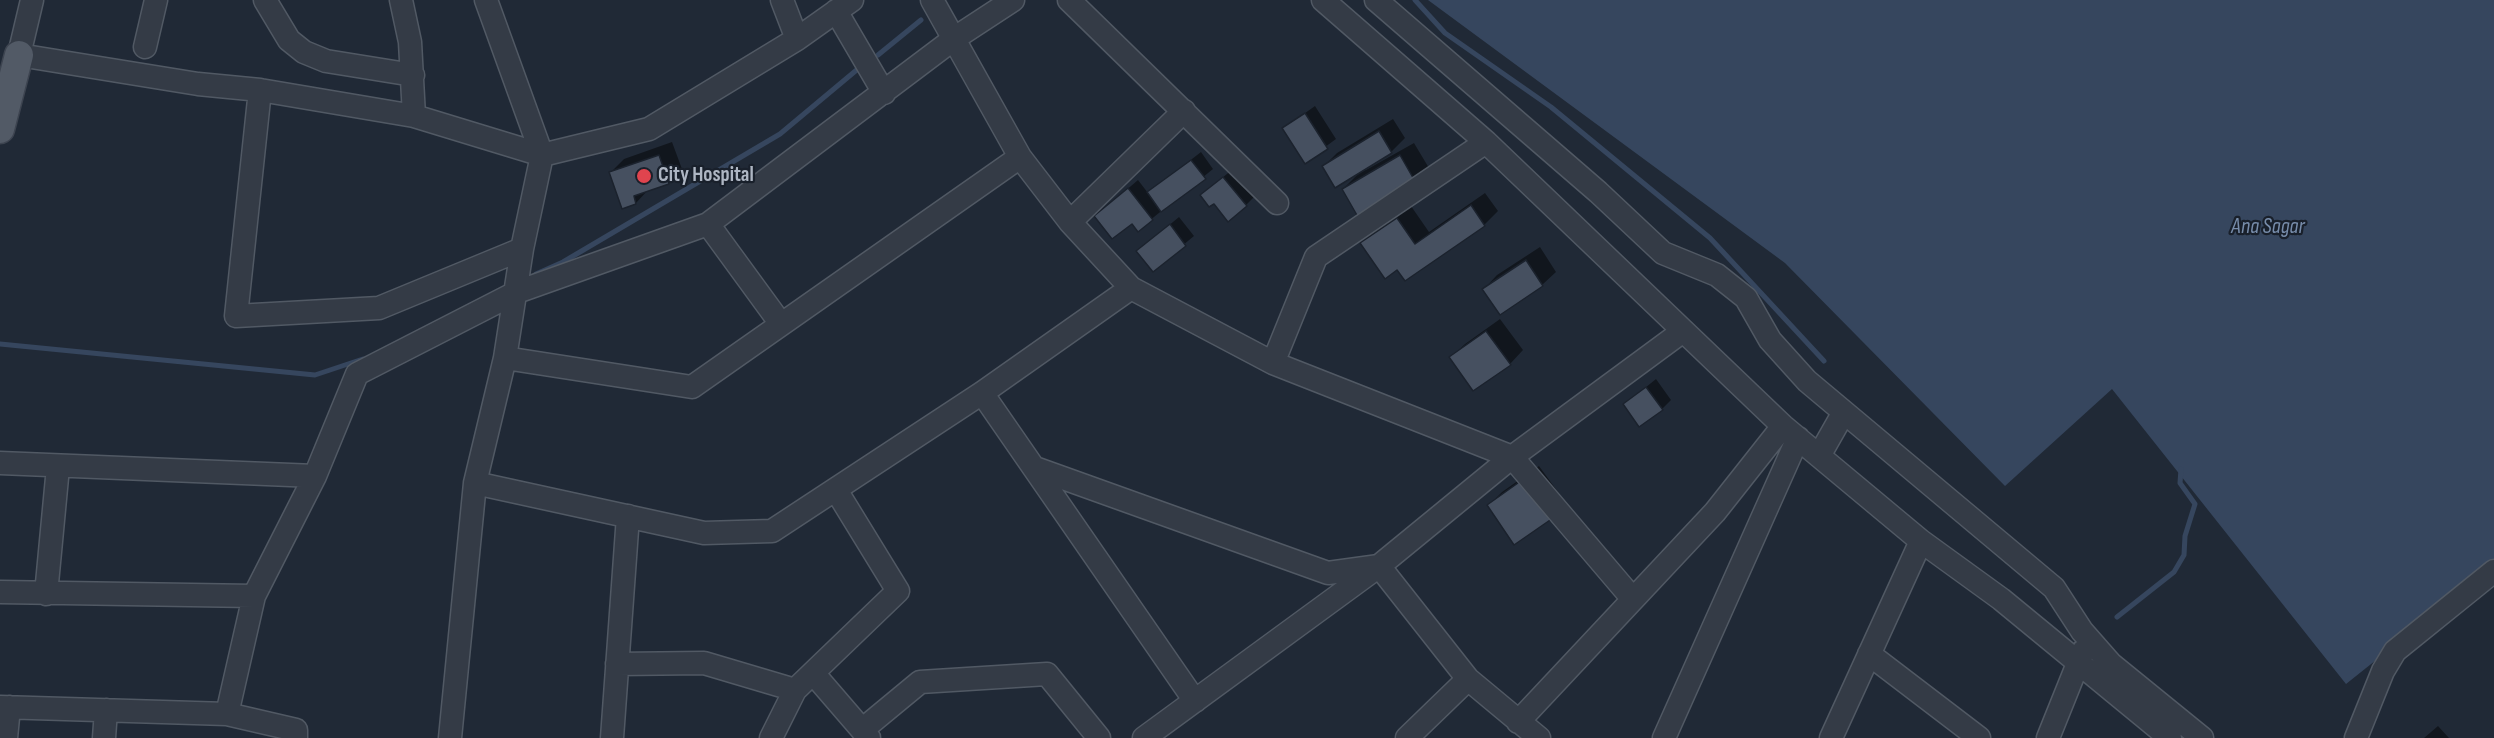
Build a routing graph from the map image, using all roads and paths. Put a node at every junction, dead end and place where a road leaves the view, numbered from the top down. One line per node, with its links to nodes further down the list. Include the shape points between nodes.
1 (32, 0): 16 (street)
2 (156, 0): 15 (street)
3 (265, 0): 17 (street, via 289,40 304,52 326,61)
4 (401, 0): 17 (street)
5 (486, 0): 24 (street)
6 (782, 0): 14 (street)
7 (932, 0): 13 (street)
8 (1013, 0): 13 (street)
9 (1069, 0): 20 (street)
10 (1323, 0): 23 (street)
11 (1376, 0): 37 (street, via 1663,253 1717,275 1746,298 1770,340 1807,381)
12 (844, 5): 14 (street); 19 (street)
13 (955, 38): 19 (street); 25 (street)
14 (797, 39): 24 (street, via 649,129)
15 (145, 47)
16 (19, 55): 18 (street); 22 (main road)
17 (413, 75): 21 (street)
18 (260, 90): 21 (street); 29 (street, via 236,316 379,308)
19 (884, 93): 28 (street)
20 (1184, 111): 26 (street); 27 (street)
21 (414, 116): 24 (street)
22 (0, 129)
23 (1486, 142): 33 (street); 35 (street, via 1316,257)
24 (542, 155): 29 (street)
25 (1020, 157): 27 (street); 32 (street)
26 (1277, 203)
27 (1070, 222): 30 (street)
28 (708, 224): 31 (street); 32 (street)
29 (522, 249): 31 (street)
30 (1131, 288): 35 (street); 36 (street)
31 (517, 292): 34 (street); 44 (street, via 357,374)
32 (781, 324): 34 (street, via 692,387)
33 (1683, 331): 38 (street); 40 (street)
34 (505, 357): 45 (street)
35 (1273, 363): 40 (street)
36 (982, 393): 43 (street); 47 (street)
37 (1844, 412): 39 (street); 57 (street, via 2054,588)
38 (1790, 432): 39 (street); 56 (street); 80 (street)
39 (1819, 456): 50 (street)
40 (1512, 457): 51 (street); 56 (street)
41 (0, 463): 42 (street)
42 (58, 467): 44 (street); 54 (street)
43 (1035, 468): 46 (street); 49 (street)
44 (315, 476): 55 (street)
45 (475, 483): 48 (street); 73 (street)
46 (1079, 483): 49 (street); 51 (street, via 1328,573)
47 (836, 490): 48 (street, via 772,531 704,533); 61 (street, via 898,591)
48 (628, 516): 60 (street)
49 (1081, 535): 64 (street)
50 (1921, 541): 58 (street); 59 (street, via 2001,598)
51 (1379, 566): 62 (street); 64 (street)
52 (2494, 571): 86 (street, via 2395,651)
53 (0, 592): 54 (street)
54 (46, 594): 55 (street)
55 (254, 596): 67 (street)
56 (1632, 598): 68 (street)
57 (2090, 640): 59 (street); 85 (street, via 2111,664)
58 (1869, 654): 81 (street); 82 (street)
59 (2077, 662): 83 (street); 84 (street)
60 (617, 664): 63 (street, via 704,663); 74 (street)
61 (813, 673): 63 (street); 70 (street)
62 (1468, 680): 68 (street); 78 (street)
63 (795, 690): 75 (street)
64 (1195, 701): 77 (street)
65 (4, 707): 66 (street); 71 (street)
66 (106, 710): 67 (street); 72 (street)
67 (227, 714): 69 (street)
68 (1518, 722): 79 (street)
69 (301, 729)
70 (865, 734): 76 (street, via 920,682 1047,674)
71 (6, 738)
72 (104, 738)
73 (450, 738)
74 (612, 738)
75 (771, 738)
76 (1099, 738)
77 (1144, 738)
78 (1407, 738)
79 (1539, 738)
80 (1664, 738)
81 (1831, 738)
82 (1979, 738)
83 (2048, 738)
84 (2170, 738)
85 (2202, 738)
86 (2356, 738)

